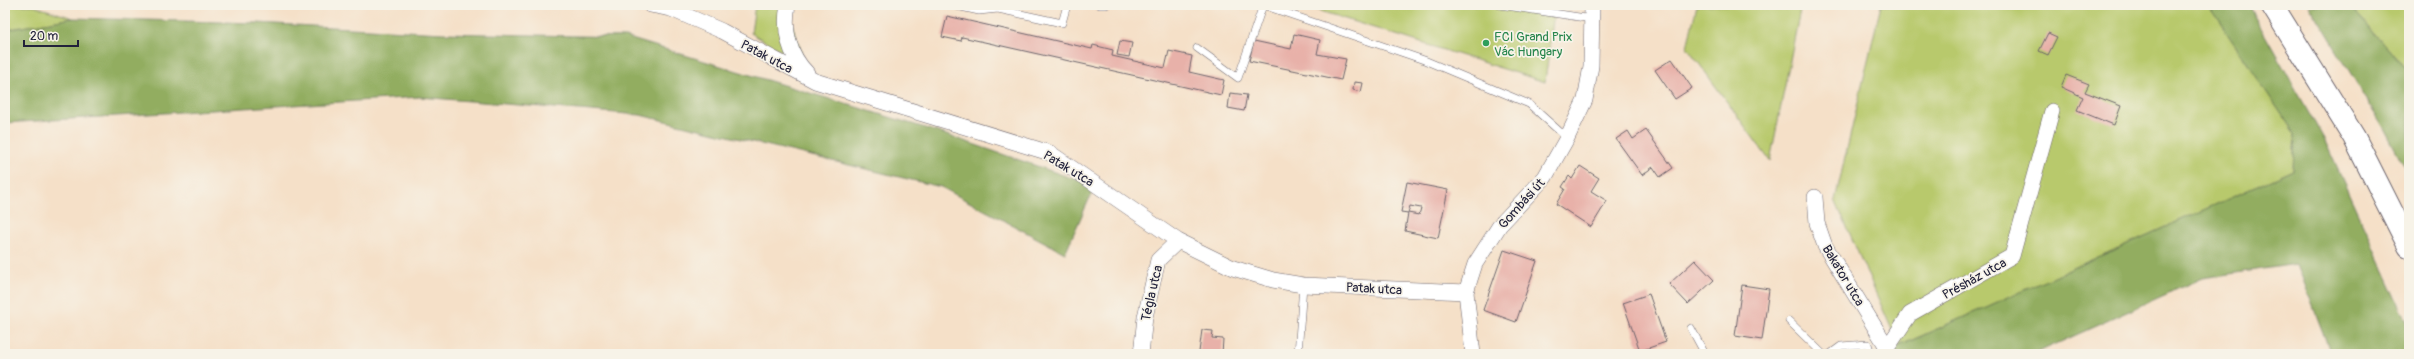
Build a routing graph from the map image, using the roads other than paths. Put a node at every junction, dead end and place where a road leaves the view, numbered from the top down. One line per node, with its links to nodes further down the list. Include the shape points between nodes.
1 (650, 5): 13 (street, Patak utca, via 671,8 722,31)
2 (788, 5): 13 (street, via 784,23 795,61)
3 (952, 5): 10 (lane, via 979,11)
4 (1067, 5): 10 (lane, via 1062,23)
5 (1100, 5): 6 (lane)
6 (1106, 5)
7 (1263, 5): 12 (lane, via 1238,78); 15 (lane, via 1424,60 1529,104)
8 (1500, 5): 11 (lane)
9 (2272, 5): 18 (highway, via 2354,137)
10 (997, 7)
11 (1592, 12): 15 (street, Gombási út, via 1591,66 1585,100)
12 (1197, 48)
13 (815, 81): 17 (street, Patak utca, via 1050,153)
14 (2052, 111): 23 (street, Présház utca, via 2012,256 1910,314)
15 (1567, 138): 20 (street, Gombási út, via 1545,178 1500,225 1475,264)
16 (1815, 197): 23 (street, Bakator utca, via 1817,223 1825,246)
17 (1178, 241): 19 (street, Patak utca, via 1233,268 1273,280); 24 (street, Tégla utca, via 1158,260 1145,317)
18 (2409, 246)
19 (1303, 285): 20 (street, Patak utca); 25 (lane)
20 (1466, 292): 26 (street, Gombási út)
21 (1789, 321): 28 (lane)
22 (1691, 328): 27 (lane)
23 (1885, 350)
24 (1140, 354)
25 (1298, 354)
26 (1473, 354)
27 (1705, 354)
28 (1823, 354)
29 (1830, 354): 30 (lane, via 1841,346 1868,344)
30 (1870, 354)

